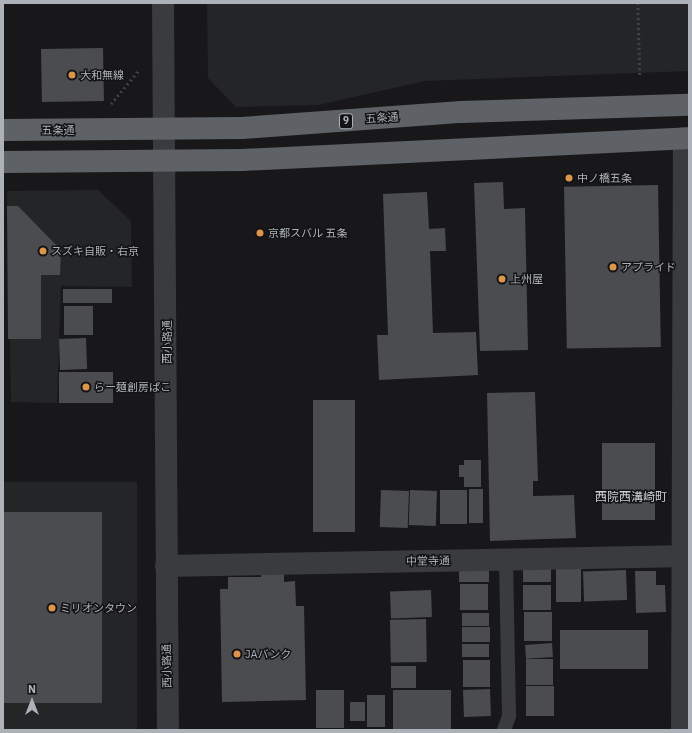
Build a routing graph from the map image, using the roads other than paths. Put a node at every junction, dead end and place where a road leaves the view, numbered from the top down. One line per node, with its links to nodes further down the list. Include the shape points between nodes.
1 (163, 3): 4 (street, 西小路通)
2 (689, 105): 4 (highway, 五条通 / 9, via 461,112 242,128)
3 (3, 130): 4 (highway, 五条通 / 9)
4 (166, 130): 7 (street, 西小路通)
5 (687, 138): 7 (highway); 8 (street)
6 (3, 162): 7 (highway)
7 (166, 162): 10 (street, 西小路通)
8 (685, 556): 9 (street, 中堂寺通); 13 (street)
9 (506, 560): 10 (street, 中堂寺通); 12 (lane, via 509,716)
10 (166, 566): 11 (street, 西小路通)
11 (168, 730)
12 (504, 730)
13 (682, 730)

